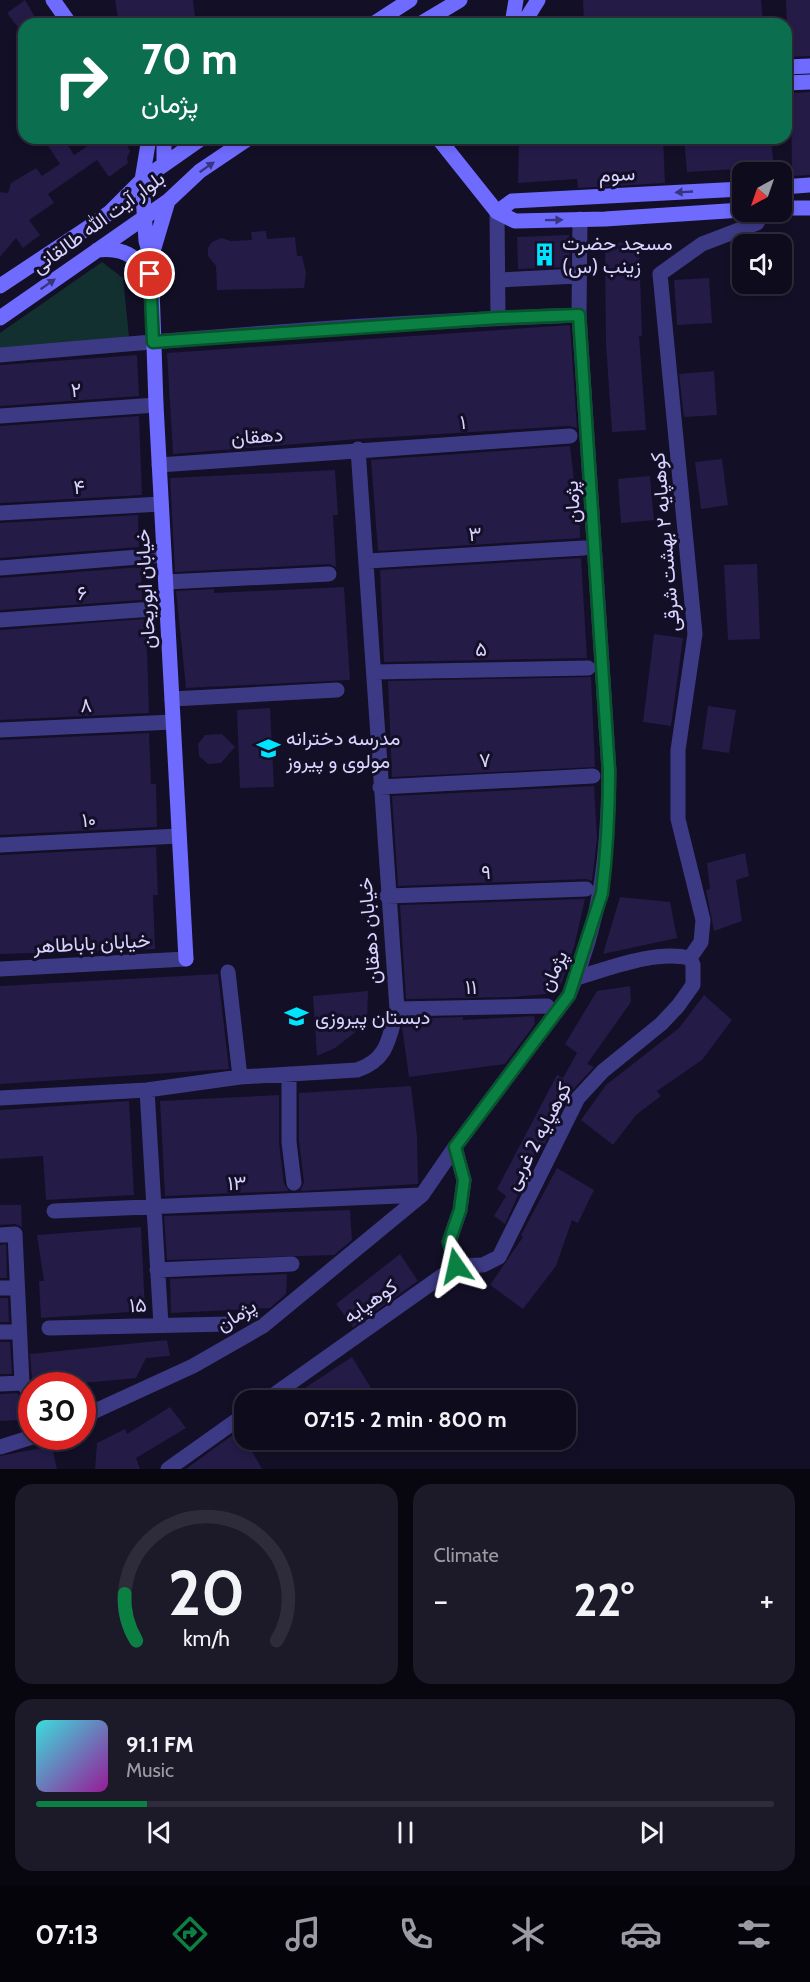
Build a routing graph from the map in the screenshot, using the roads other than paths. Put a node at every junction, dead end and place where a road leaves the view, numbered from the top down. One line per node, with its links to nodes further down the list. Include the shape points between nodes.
1 (53, 0): 7 (main road)
2 (65, 0): 8 (main road)
3 (410, 0): 9 (main road)
4 (460, 0): 10 (main road)
5 (516, 0): 11 (main road)
6 (538, 0): 12 (main road)
7 (66, 18)
8 (78, 18)
9 (382, 18)
10 (430, 18)
11 (513, 18)
12 (527, 18)
13 (810, 66): 14 (main road)
14 (792, 67)
15 (810, 82): 16 (main road)
16 (792, 83)
17 (147, 144): 23 (main road, خیابان ابوریحان)
18 (165, 144): 22 (main road)
19 (193, 144): 22 (main road, بلوار آیت الله طالقانی)
20 (240, 144): 26 (main road, بلوار آیت الله طالقانی, one-way to 20)
21 (443, 144): 32 (main road)
22 (167, 161): 23 (main road, بلوار آیت الله طالقانی); 26 (main road, via 178,164 185,174)
23 (142, 180): 33 (main road, خیابان ابوریحان); 40 (main road, بلوار آیت الله طالقانی, via 109,213)
24 (810, 185): 25 (main road)
25 (792, 186)
26 (180, 189): 28 (main road, بلوار آیت الله طالقانی)
27 (732, 190): 32 (main road, سوم, one-way to 32, via 512,201)
28 (168, 201): 33 (main road, بلوار آیت الله طالقانی); 37 (main road)
29 (792, 208): 30 (main road)
30 (810, 208)
31 (732, 211): 34 (main road)
32 (497, 212): 34 (main road, one-way to 34, via 514,220); 39 (street)
33 (144, 217): 36 (main road, بلوار آیت الله طالقانی); 37 (main road, خیابان ابوریحان)
34 (580, 219): 38 (street, پژمان)
35 (757, 222): 75 (street, کوهپایه ۲ بهشت شرقی, via 702,244 660,274 695,634 678,750 678,819 703,921 700,942)
36 (97, 250): 41 (main road, via 115,248 130,255 144,268); 43 (main road, بلوار آیت الله طالقانی, one-way to 36)
37 (151, 258): 41 (main road, خیابان ابوریحان)
38 (578, 276): 39 (street); 42 (street, پژمان)
39 (498, 280): 44 (street)
40 (0, 286)
41 (150, 290): 45 (main road, خیابان ابوریحان)
42 (579, 315): 44 (street); 79 (street, پژمان, via 596,548 609,841 602,893)
43 (0, 318)
44 (498, 318): 45 (street)
45 (153, 342): 46 (street); 47 (main road, خیابان ابوریحان)
46 (0, 355)
47 (156, 405): 48 (street, ۲); 51 (main road, خیابان ابوریحان)
48 (0, 416)
49 (570, 436): 50 (street, ۱)
50 (358, 450): 51 (street, دهقان); 56 (street, خیابان دهقان)
51 (159, 465): 52 (main road, خیابان ابوریحان)
52 (161, 504): 53 (street, ۴); 55 (main road, خیابان ابوریحان)
53 (0, 513)
54 (584, 548): 56 (street, ۳)
55 (165, 555): 57 (street); 59 (main road, خیابان ابوریحان)
56 (368, 561): 63 (street, خیابان دهقان)
57 (0, 568)
58 (329, 574): 59 (street)
59 (166, 582): 60 (main road, خیابان ابوریحان)
60 (167, 608): 61 (street, ۶); 65 (main road, خیابان ابوریحان)
61 (0, 620)
62 (588, 668): 63 (street, ۵)
63 (374, 672): 69 (street, خیابان دهقان)
64 (337, 690): 65 (street)
65 (172, 699): 66 (main road, خیابان ابوریحان)
66 (173, 722): 67 (street, ۸); 70 (main road, خیابان ابوریحان)
67 (0, 730)
68 (593, 776): 69 (street, ۷)
69 (380, 787): 73 (street, خیابان دهقان)
70 (179, 836): 71 (street, ۱۰); 74 (main road, خیابان ابوریحان)
71 (0, 845)
72 (586, 890): 73 (street, ۹)
73 (387, 896): 81 (street, خیابان دهقان)
74 (186, 956): 76 (street, خیابان باباطاهر); 77 (street, خیابان باباطاهر)
75 (690, 958): 79 (street, via 679,955 634,962); 93 (street, کوهپایه 2 غربی, via 693,985 678,1006 578,1098 499,1257 483,1265)
76 (0, 959)
77 (0, 969)
78 (228, 972): 83 (street)
79 (576, 978): 86 (street, پژمان, via 569,995)
80 (547, 1006): 81 (street, ۱۱)
81 (397, 1010): 82 (street, خیابان دهقان, via 386,1046 371,1065 357,1070)
82 (289, 1074): 83 (street, خیابان دهقان); 87 (street, via 289,1142)
83 (240, 1077): 84 (street, خیابان دهقان)
84 (147, 1090): 85 (street, خیابان دهقان); 89 (street)
85 (0, 1098)
86 (455, 1147): 88 (street, پژمان); 93 (street, via 464,1180 460,1210 449,1242)
87 (294, 1183)
88 (422, 1196): 89 (street, ۱۳); 106 (street, پژمان, via 263,1326 193,1366)
89 (154, 1207): 90 (street, ۱۳); 94 (street)
90 (54, 1211)
91 (0, 1235): 96 (street, via 15,1234)
92 (291, 1264): 94 (street)
93 (456, 1266): 105 (street, کوهپایه)
94 (158, 1270): 98 (street)
95 (0, 1288): 96 (street)
96 (17, 1288): 101 (street)
97 (230, 1324): 98 (street, ۱۵)
98 (161, 1325): 99 (street, ۱۵)
99 (49, 1328)
100 (0, 1332): 101 (street)
101 (20, 1332): 102 (street)
102 (25, 1372)
103 (0, 1384): 104 (street)
104 (18, 1387)
105 (281, 1390)
106 (96, 1411)
107 (234, 1422): 110 (street)
108 (18, 1441): 109 (street)
109 (0, 1447)
110 (168, 1469)

